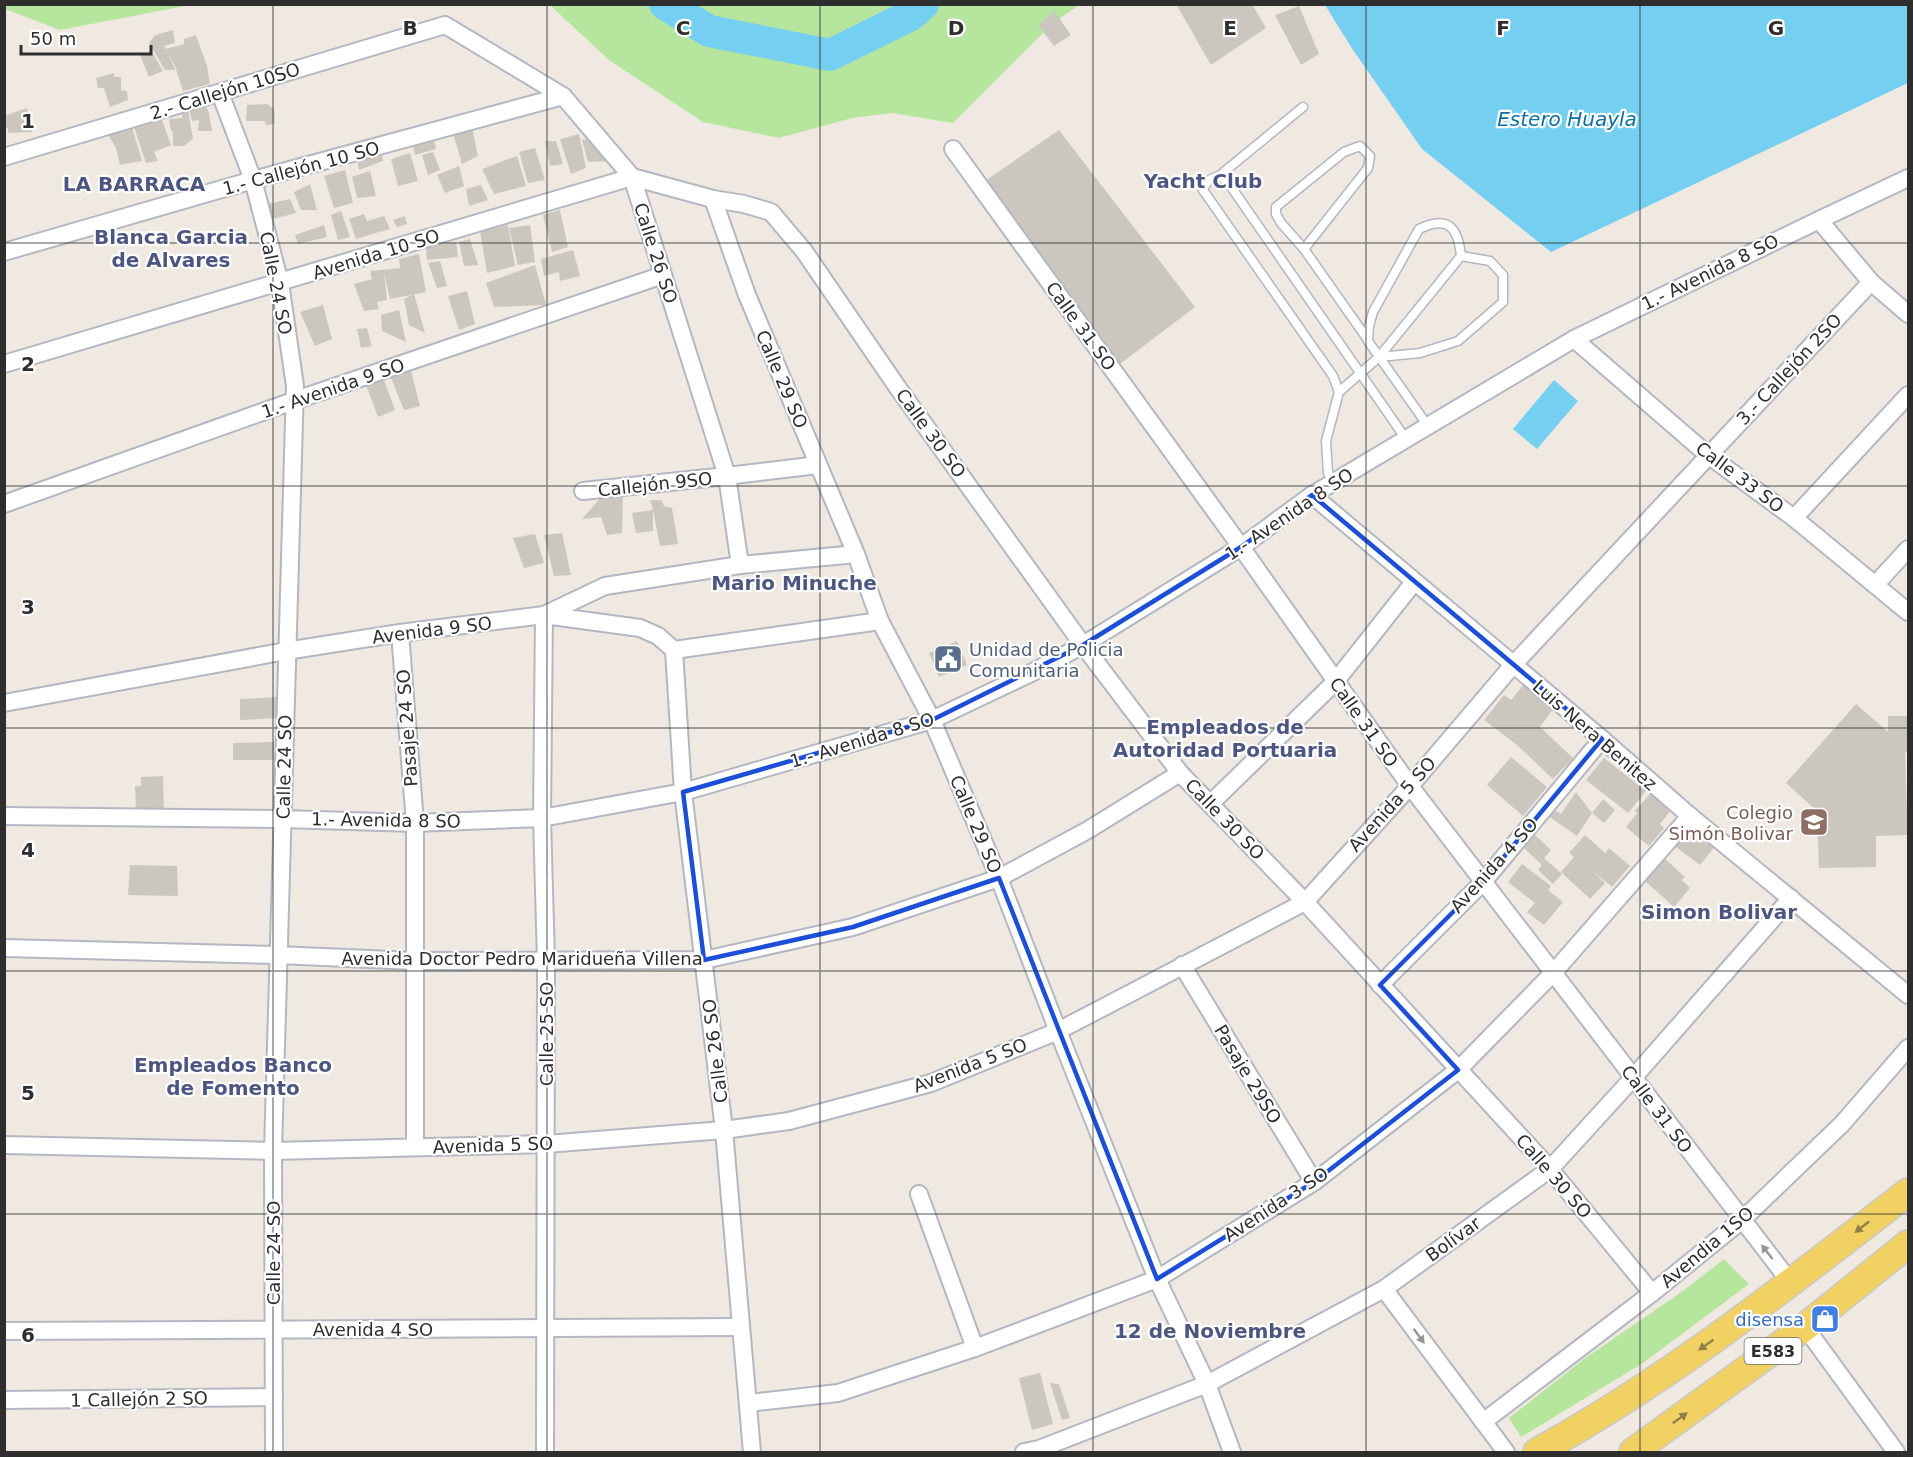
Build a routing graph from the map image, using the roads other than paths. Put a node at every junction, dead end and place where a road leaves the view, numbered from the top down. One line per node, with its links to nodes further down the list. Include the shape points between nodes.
1 (445, 25): 2 (street, 2.- Callejón 10SO); 3 (street, Calle 26 SO)
2 (220, 93): 6 (street, 2.- Callejón 10SO); 10 (street, Calle 24 SO)
3 (563, 96): 8 (street, Calle 26 SO); 10 (street, 1.- Callejón 10 SO)
4 (1303, 107): 7 (lane)
5 (953, 149): 38 (street, Calle 31 SO)
6 (8, 151)
7 (1219, 176): 24 (lane, via 1227,181); 25 (lane, via 1206,182 1203,190 1333,376)
8 (632, 177): 11 (street); 16 (street, Calle 26 SO); 18 (street, Avenida 10 SO)
9 (1908, 178): 12 (street, 1.- Avenida 8 SO)
10 (253, 180): 14 (street, 1.- Callejón 10 SO); 18 (street, Calle 24 SO)
11 (713, 200): 31 (street, Calle 29 SO, via 747,295); 48 (street, Calle 30 SO, via 771,212 804,251)
12 (1819, 220): 17 (street); 20 (street, 1.- Avenida 8 SO)
13 (1304, 249): 13 (lane, via 1368,168 1370,156 1360,146 1344,152 1276,207 1281,223); 21 (lane)
14 (4, 252)
15 (1461, 256): 21 (lane, via 1459,238 1445,223 1419,229 1373,312); 22 (lane); 22 (lane, via 1490,261 1503,275 1503,302 1458,341 1420,353)
16 (663, 275): 27 (street, 1.- Avenida 9 SO); 32 (street, Calle 26 SO)
17 (1871, 282): 19 (street); 30 (street, 3.- Callejón 2SO)
18 (280, 283): 23 (street, Avenida 10 SO); 27 (street, Calle 24 SO, via 295,386)
19 (1908, 314)
20 (1574, 339): 28 (street, 1.- Avenida 8 SO); 30 (street, Calle 33 SO)
21 (1368, 340): 22 (lane)
22 (1379, 357): 24 (lane); 28 (lane)
23 (4, 364)
24 (1361, 373): 25 (lane); 29 (lane)
25 (1339, 392): 33 (lane, via 1326,441 1328,473)
26 (1908, 395): 37 (street)
27 (293, 401): 36 (street, 1.- Avenida 9 SO); 50 (street, Calle 24 SO)
28 (1428, 426): 29 (street, 1.- Avenida 8 SO)
29 (1406, 439): 33 (street, 1.- Avenida 8 SO)
30 (1708, 455): 37 (street, Calle 33 SO); 51 (street, Avenida 5 SO)
31 (818, 465): 32 (street, Callejón 9SO); 40 (street, Calle 29 SO)
32 (727, 476): 34 (street, Callejón 9SO); 41 (street, Calle 26 SO)
33 (1333, 483): 35 (street, 1.- Avenida 8 SO)
34 (583, 491)
35 (1312, 495): 38 (street, 1.- Avenida 8 SO); 42 (street, Luis Nera Benitez)
36 (4, 504)
37 (1794, 518): 43 (street, Calle 33 SO)
38 (1241, 547): 48 (street, 1.- Avenida 8 SO); 52 (street, Calle 31 SO)
39 (1908, 549): 43 (street)
40 (856, 554): 41 (street, Avenida 9 SO); 46 (street, Calle 29 SO)
41 (740, 565): 45 (street, Avenida 9 SO, via 605,586)
42 (1414, 582): 51 (street, Luis Nera Benitez); 52 (street)
43 (1875, 585): 44 (street, Calle 33 SO)
44 (1908, 612)
45 (544, 615): 47 (street, Avenida 9 SO); 49 (street, via 640,628 658,636); 62 (street, Calle 25 SO)
46 (880, 621): 49 (street); 54 (street, Calle 29 SO)
47 (400, 633): 50 (street, Avenida 9 SO); 64 (street, Pasaje 24 SO)
48 (1083, 645): 54 (street, 1.- Avenida 8 SO); 56 (street, Calle 30 SO)
49 (674, 650): 58 (street, Calle 26 SO)
50 (286, 651): 53 (street, Avenida 9 SO); 63 (street, Calle 24 SO)
51 (1513, 665): 55 (street, Luis Nera Benitez); 57 (street, Avenida 5 SO)
52 (1335, 682): 57 (street, Calle 31 SO); 59 (street)
53 (4, 703)
54 (932, 720): 58 (street, 1.- Avenida 8 SO); 65 (street, Calle 29 SO)
55 (1602, 739): 61 (street, Luis Nera Benitez); 66 (street, Avenida 4 SO)
56 (1180, 773): 59 (street, Calle 30 SO); 65 (street, Avenida Doctor Pedro Maridueña Villena, via 1088,830)
57 (1410, 786): 66 (street, Calle 31 SO); 68 (street, Avenida 5 SO)
58 (683, 792): 62 (street, 1.- Avenida 8 SO); 71 (street, Calle 26 SO)
59 (1210, 804): 68 (street, Calle 30 SO)
60 (4, 816): 63 (street, 1.- Avenida 8 SO)
61 (1689, 816): 67 (street, Luis Nera Benitez); 75 (street, Avenida 3 SO)
62 (542, 818): 64 (street, 1.- Avenida 8 SO); 73 (street, Calle 25 SO)
63 (283, 819): 64 (street, 1.- Avenida 8 SO); 70 (street, Calle 24 SO)
64 (415, 823): 72 (street, Pasaje 24 SO)
65 (999, 878): 71 (street, Avenida Doctor Pedro Maridueña Villena, via 854,927); 78 (street, Calle 29 SO)
66 (1483, 882): 75 (street, Calle 31 SO); 76 (street, Avenida 4 SO)
67 (1791, 898): 77 (street, Luis Nera Benitez); 81 (street, Bolívar)
68 (1305, 902): 74 (street, Avenida 5 SO); 76 (street, Calle 30 SO)
69 (4, 948): 70 (street, Avenida Doctor Pedro Maridueña Villena)
70 (277, 955): 72 (street, Avenida Doctor Pedro Maridueña Villena); 86 (street, Calle 24 SO)
71 (704, 960): 73 (street, Avenida Doctor Pedro Maridueña Villena); 82 (street, Calle 26 SO)
72 (415, 961): 73 (street, Avenida Doctor Pedro Maridueña Villena); 85 (street, Pasaje 24 SO)
73 (546, 962): 83 (street, Calle 25 SO)
74 (1182, 965): 78 (street, Avenida 5 SO); 88 (street, Pasaje 29SO)
75 (1554, 972): 80 (street, Avenida 3 SO); 81 (street, Calle 31 SO)
76 (1380, 985): 80 (street, Calle 30 SO)
77 (1908, 995)
78 (1058, 1031): 82 (street, Avenida 5 SO, via 931,1083 789,1121); 93 (street, Calle 29 SO)
79 (1908, 1048): 91 (street, Avendia 1SO, via 1842,1124)
80 (1458, 1070): 87 (street, Calle 30 SO); 88 (street, Avenida 3 SO)
81 (1633, 1078): 87 (street, Bolívar); 91 (street, Calle 31 SO)
82 (724, 1130): 83 (street, Avenida 5 SO); 97 (street, Calle 26 SO)
83 (546, 1144): 85 (street, Avenida 5 SO); 99 (street, Calle 25 SO)
84 (4, 1145): 86 (street, Avenida 5 SO)
85 (415, 1147): 86 (street, Avenida 5 SO)
86 (273, 1151): 100 (street, Calle 24 SO)
87 (1550, 1169): 95 (street, Bolívar); 96 (street, Calle 30 SO)
88 (1314, 1182): 93 (street, Avenida 3 SO)
89 (1908, 1192): 94 (main road, E583, one-way to 94)
90 (919, 1194): 102 (street)
91 (1742, 1220): 94 (street, Calle 31 SO, one-way to 91); 96 (street, Avendia 1SO)
92 (1908, 1244): 98 (main road, E583)
93 (1157, 1279): 102 (street, Avenida 3 SO); 103 (street, Calle 29 SO)
94 (1791, 1283): 114 (main road, E583, one-way to 114, via 1653,1382)
95 (1384, 1288): 103 (street, Bolívar); 107 (street, one-way to 107)
96 (1652, 1293): 107 (street, Avendia 1SO)
97 (741, 1327): 99 (street, Avenida 4 SO); 106 (street, Calle 26 SO)
98 (1805, 1327): 115 (main road, E583, one-way to 98); 116 (street)
99 (545, 1328): 100 (street, Avenida 4 SO); 109 (street, Calle 25 SO)
100 (273, 1329): 101 (street, Avenida 4 SO); 104 (street, Calle 24 SO)
101 (4, 1331)
102 (975, 1348): 106 (street, Avenida 3 SO, via 838,1393)
103 (1207, 1384): 111 (street, Bolívar); 112 (street, Calle 29 SO)
104 (273, 1397): 105 (street, 1 Callejón 2 SO); 108 (street, Calle 24 SO)
105 (4, 1400)
106 (748, 1403): 110 (street, Calle 26 SO)
107 (1483, 1422): 113 (street)
108 (274, 1452)
109 (545, 1452)
110 (752, 1452)
111 (1024, 1452)
112 (1232, 1452)
113 (1506, 1452)
114 (1537, 1452)
115 (1633, 1452)
116 (1896, 1452)

